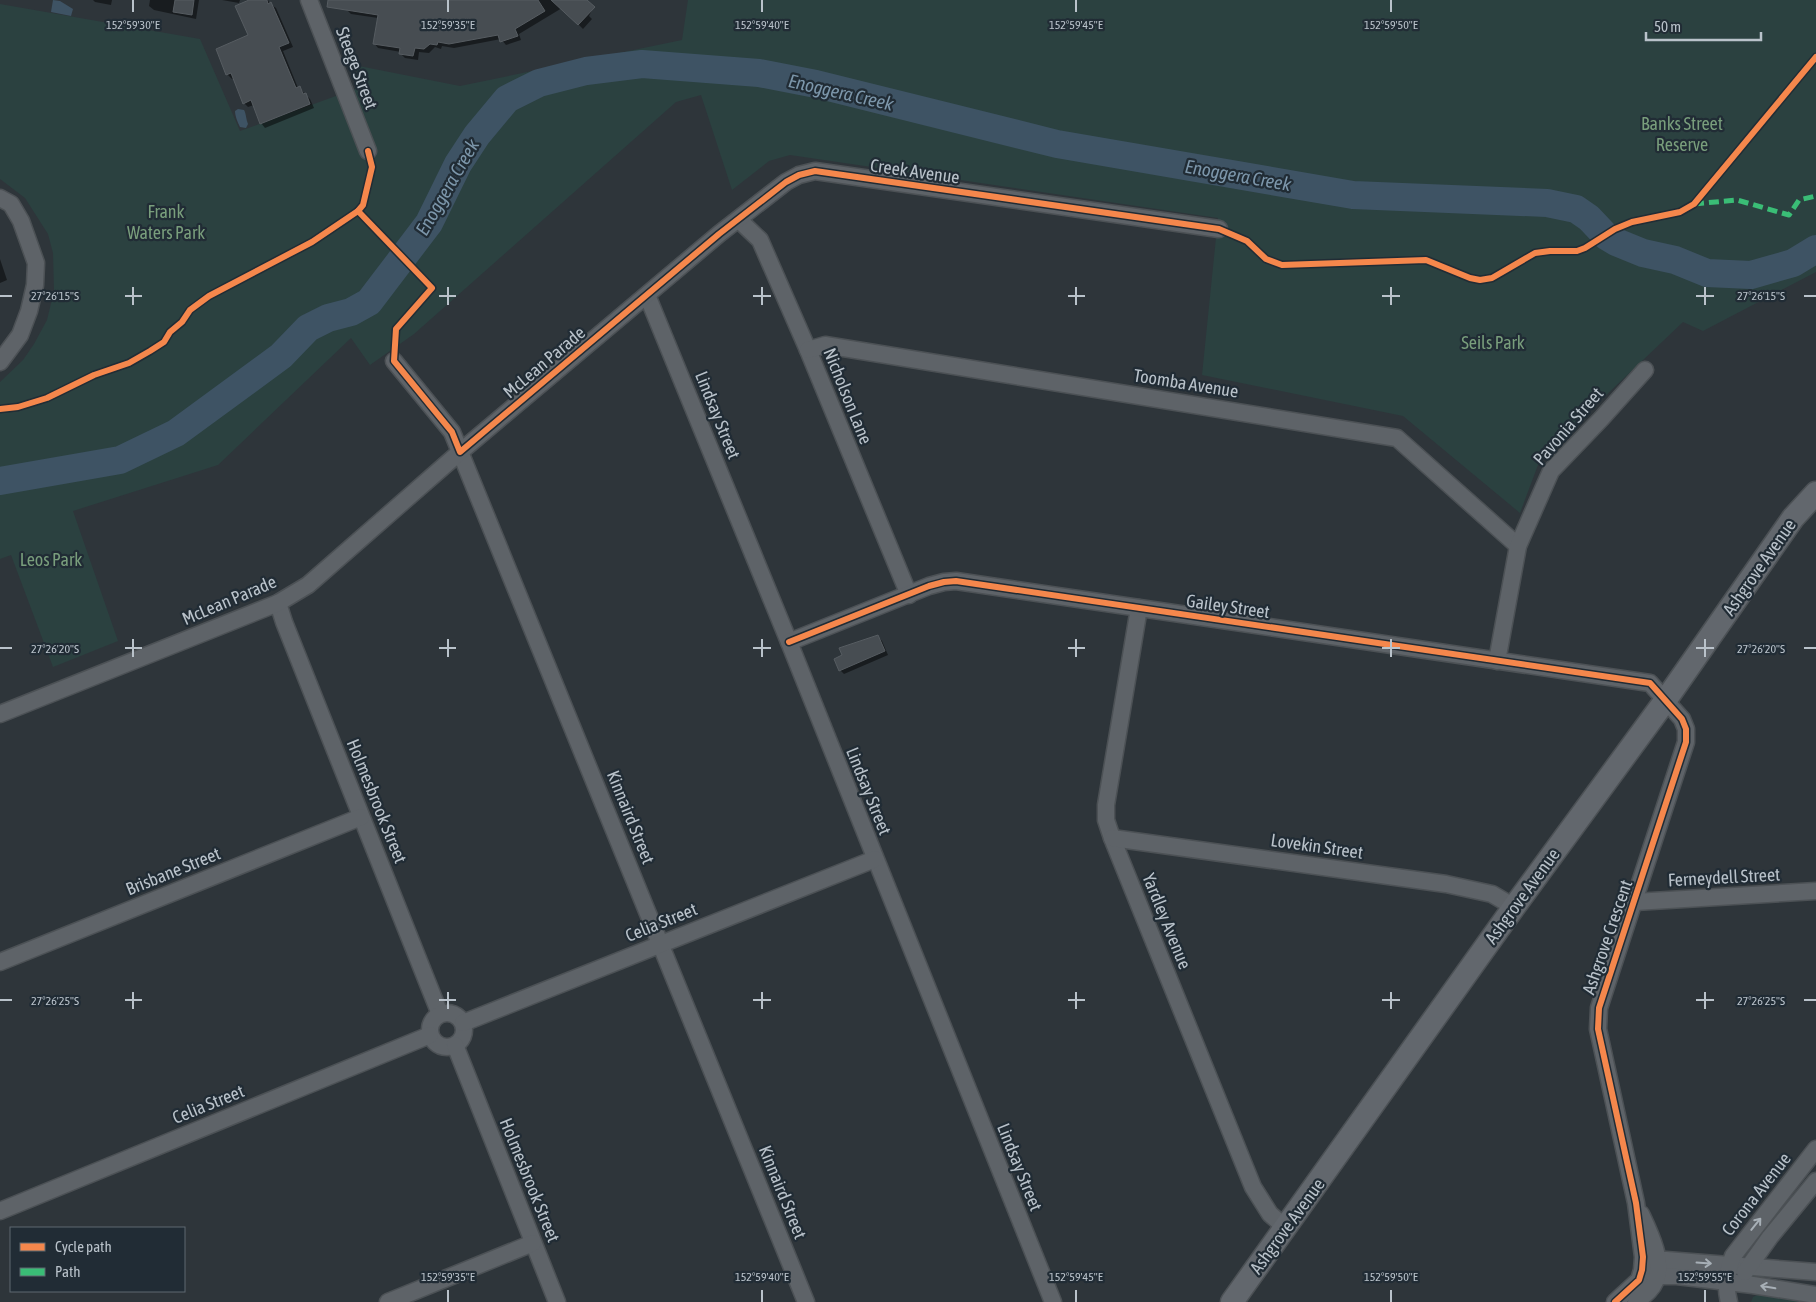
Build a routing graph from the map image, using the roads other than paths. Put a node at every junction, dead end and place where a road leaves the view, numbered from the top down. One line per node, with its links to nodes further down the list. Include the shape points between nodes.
1 (309, 0): 2 (street, Steege Street)
2 (368, 151)
3 (0, 198): 9 (street, via 11,204 21,221 36,263 29,311 20,335)
4 (739, 220): 5 (street, Creek Avenue, via 786,182 815,172); 6 (street, Creek Avenue); 7 (street, Nicholson Lane, via 760,240)
5 (1219, 229)
6 (647, 295): 11 (street, McLean Parade); 17 (street, Lindsay Street)
7 (808, 350): 13 (street, Toomba Avenue, via 825,345 1397,438); 14 (street, Nicholson Lane)
8 (394, 361): 11 (street, Kinnaird Street, via 452,432)
9 (0, 362)
10 (1645, 370): 13 (street, Pavonia Street, via 1551,471)
11 (460, 452): 15 (street, McLean Parade, via 308,585); 27 (street, Kinnaird Street)
12 (1816, 493): 19 (main road, Ashgrove Avenue, via 1793,518)
13 (1518, 546): 18 (street, Pavonia Street)
14 (909, 595): 16 (street, Gailey Street, via 928,586 956,581); 17 (street, Gailey Street)
15 (278, 603): 20 (street, McLean Parade); 21 (street, Holmesbrook Street)
16 (1139, 608): 18 (street, Gailey Street); 22 (street, Yardley Avenue, via 1106,805 1106,820)
17 (789, 642): 23 (street, Lindsay Street)
18 (1497, 661): 19 (street, Gailey Street, via 1650,683)
19 (1665, 701): 25 (street, Ashgrove Crescent, via 1682,719 1686,742); 26 (main road, Ashgrove Avenue)
20 (0, 714)
21 (361, 817): 28 (street, Brisbane Street); 29 (street, Holmesbrook Street)
22 (1112, 838): 26 (street, Lovekin Street, via 1446,884 1492,894); 36 (street, Yardley Avenue, via 1253,1187 1270,1214)
23 (875, 859): 27 (street, Celia Street); 47 (street, Lindsay Street)
24 (1816, 891): 25 (street, Ferneydell Street)
25 (1635, 902): 40 (street, Ashgrove Crescent, via 1601,1000 1598,1029 1636,1203 1652,1238)
26 (1514, 907): 36 (main road, Ashgrove Avenue)
27 (661, 944): 30 (street, Celia Street); 46 (street, Kinnaird Street)
28 (0, 962)
29 (440, 1014): 30 (street, via 452,1013); 31 (street, via 432,1021)
30 (462, 1023): 32 (street, via 463,1035)
31 (430, 1035): 32 (street, via 440,1046); 35 (street, Celia Street)
32 (455, 1045): 37 (street, Holmesbrook Street)
33 (1816, 1149): 38 (street, Corona Avenue, one-way to 33, via 1743,1241)
34 (1816, 1181): 39 (street)
35 (0, 1210)
36 (1286, 1228): 48 (main road, Ashgrove Avenue)
37 (533, 1243): 44 (street); 45 (street, Holmesbrook Street)
38 (1730, 1264): 39 (street, Corona Avenue); 40 (street, Corona Avenue, one-way to 38); 42 (street)
39 (1750, 1266): 41 (street, Corona Avenue); 42 (street)
40 (1652, 1268): 42 (street, via 1671,1276); 49 (street); 50 (street, via 1652,1287)
41 (1816, 1272)
42 (1728, 1282): 43 (street, one-way to 42); 51 (street)
43 (1816, 1295)
44 (388, 1302)
45 (557, 1302)
46 (806, 1302)
47 (1053, 1302)
48 (1232, 1302)
49 (1615, 1302)
50 (1636, 1302)
51 (1730, 1302)

